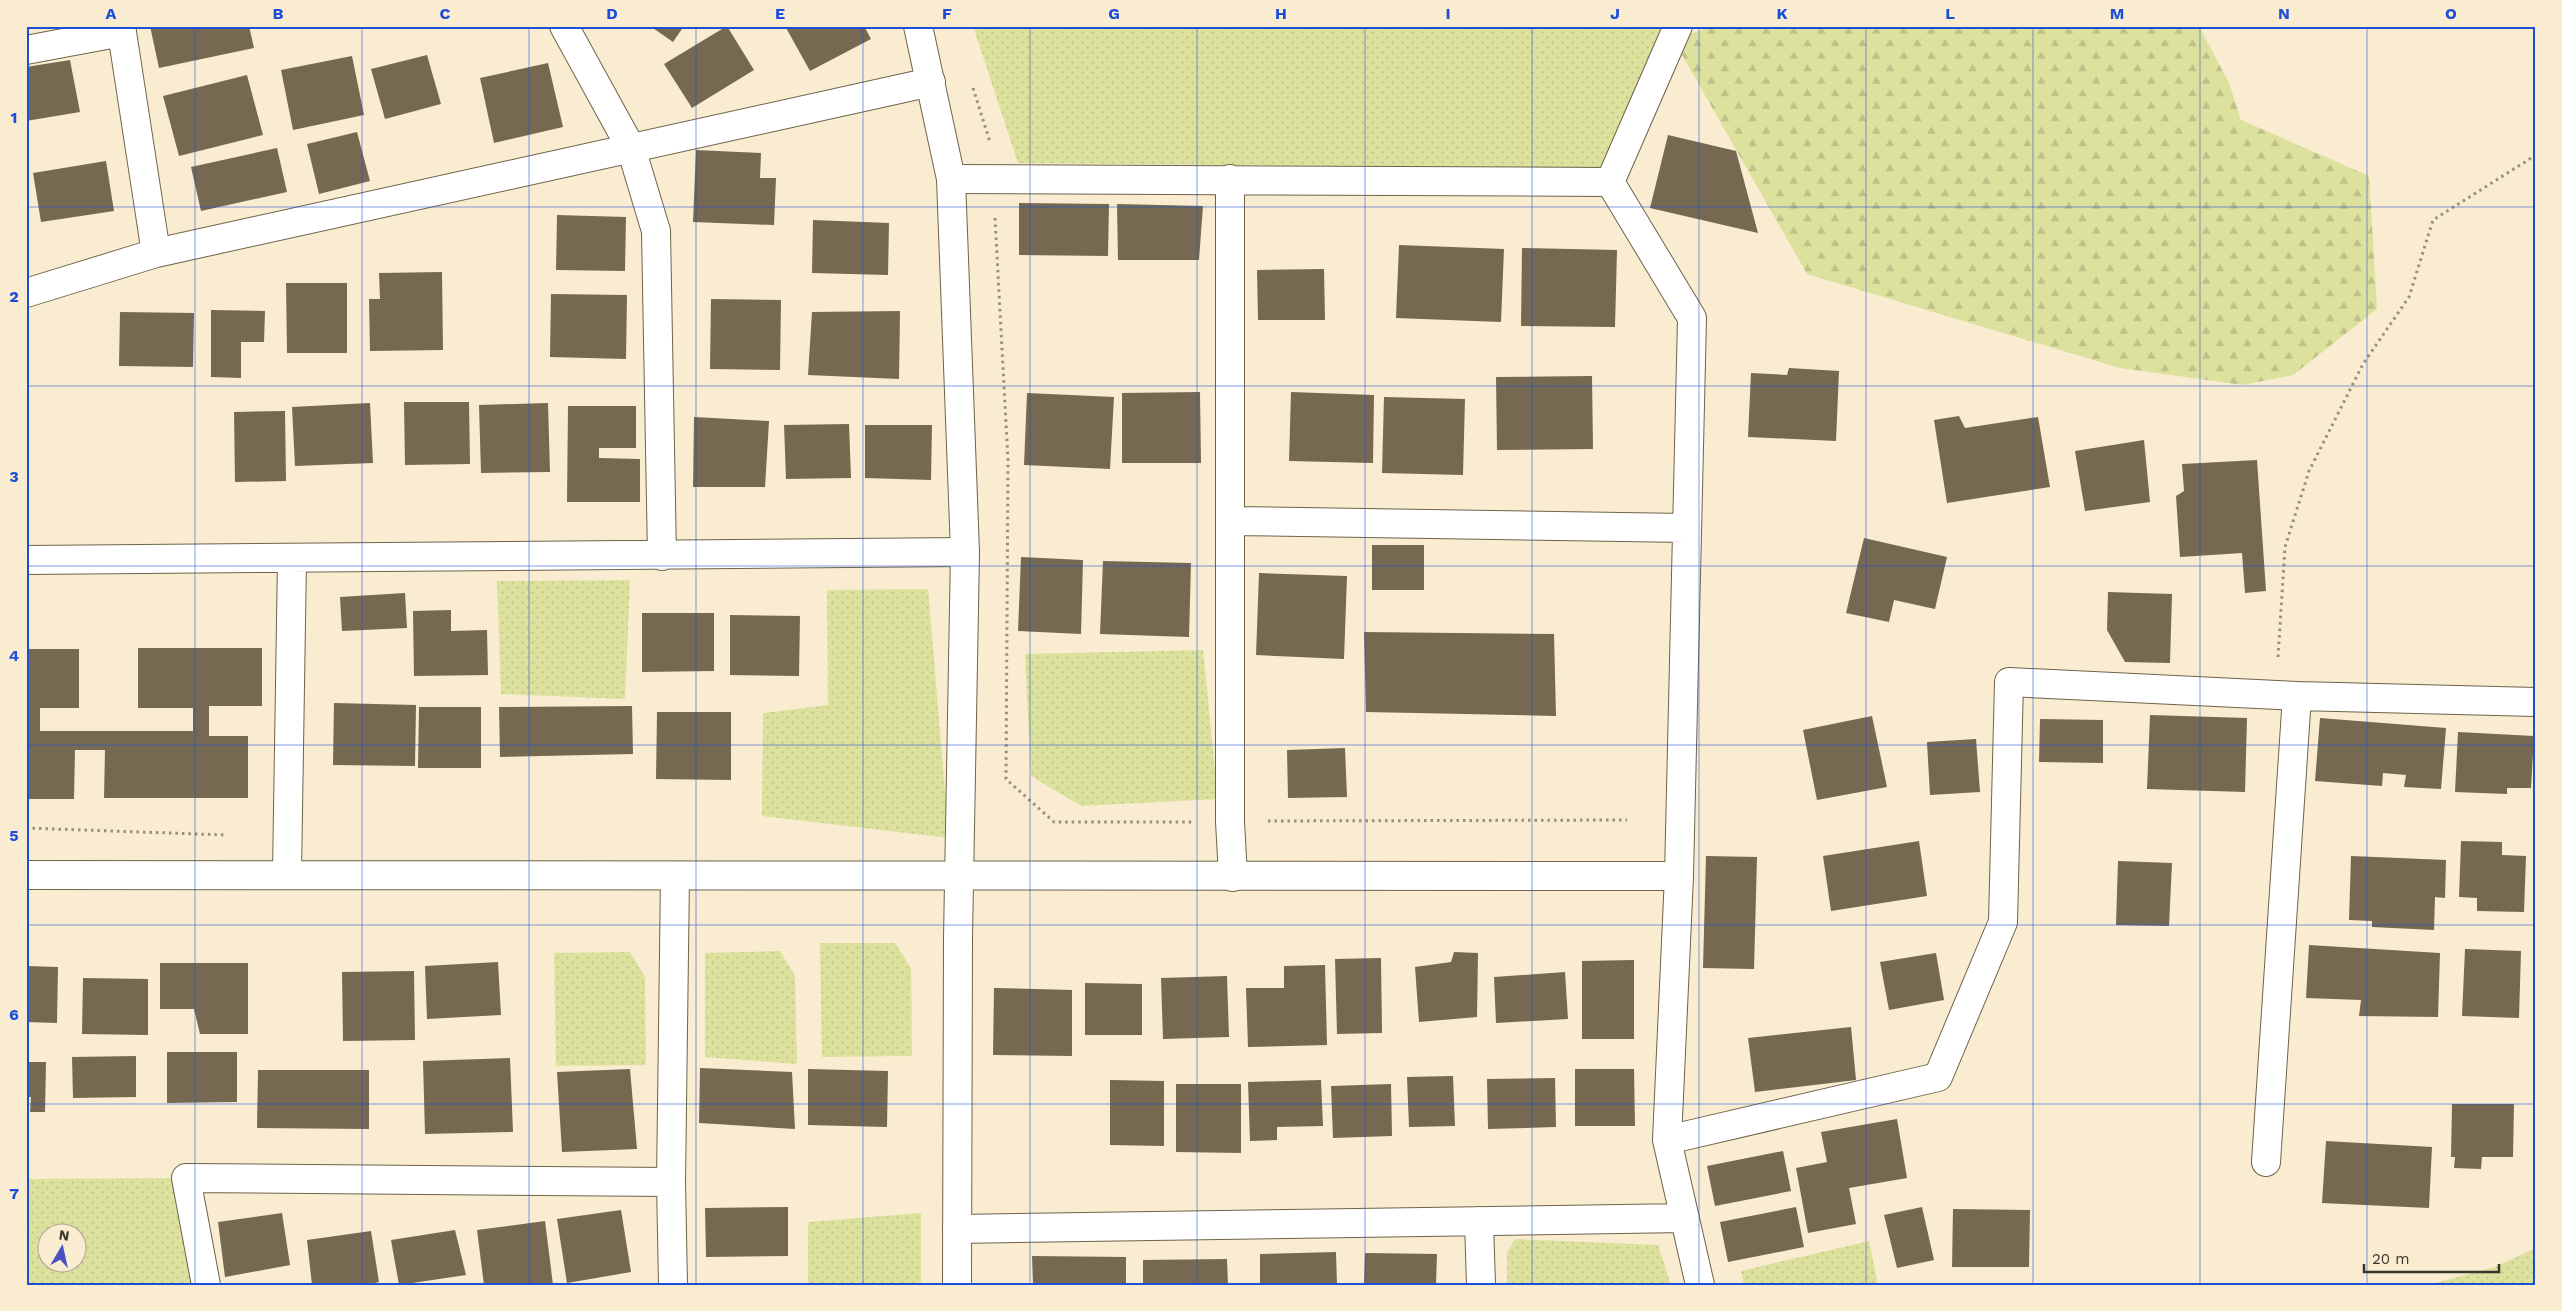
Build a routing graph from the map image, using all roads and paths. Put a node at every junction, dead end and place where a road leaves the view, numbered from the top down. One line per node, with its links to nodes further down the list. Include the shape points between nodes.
1 (564, 26): 8 (street)
2 (918, 26): 6 (street)
3 (1678, 26): 13 (street)
4 (122, 29): 5 (street); 14 (street)
5 (26, 50)
6 (931, 82): 8 (street); 10 (street)
7 (971, 83): 11 (path, via 990,139)
8 (631, 148): 14 (street); 19 (street, via 656,231)
9 (2536, 155): 22 (path, via 2433,220 2409,297 2363,364 2310,471 2285,547)
10 (951, 179): 11 (street); 18 (street)
11 (992, 179): 12 (street); 25 (path, via 1008,460 1006,778 1054,822)
12 (1230, 179): 13 (street); 16 (street)
13 (1610, 182): 17 (street, via 1692,318)
14 (156, 253): 15 (street)
15 (26, 293)
16 (1232, 521): 17 (street); 25 (street)
17 (1687, 528): 30 (street)
18 (965, 552): 19 (street); 27 (street)
19 (662, 556): 21 (street)
20 (26, 560): 21 (street)
21 (292, 560): 26 (street)
22 (2286, 695): 23 (street); 32 (street, via 2009,682 2003,922 1938,1077); 33 (street)
23 (2536, 702)
24 (1627, 820): 25 (path)
25 (1230, 822): 31 (street)
26 (287, 874): 28 (street); 29 (street)
27 (959, 874): 29 (street); 31 (street); 37 (street)
28 (26, 875)
29 (675, 876): 34 (street)
30 (1679, 876): 31 (street); 32 (street)
31 (1233, 877)
32 (1667, 1140): 35 (street)
33 (2266, 1162)
34 (671, 1182): 38 (street, via 186,1178); 39 (street)
35 (1685, 1218): 36 (street); 42 (street)
36 (1479, 1221): 37 (street); 41 (street)
37 (957, 1229): 40 (street)
38 (206, 1285)
39 (673, 1285)
40 (957, 1285)
41 (1481, 1285)
42 (1700, 1285)

